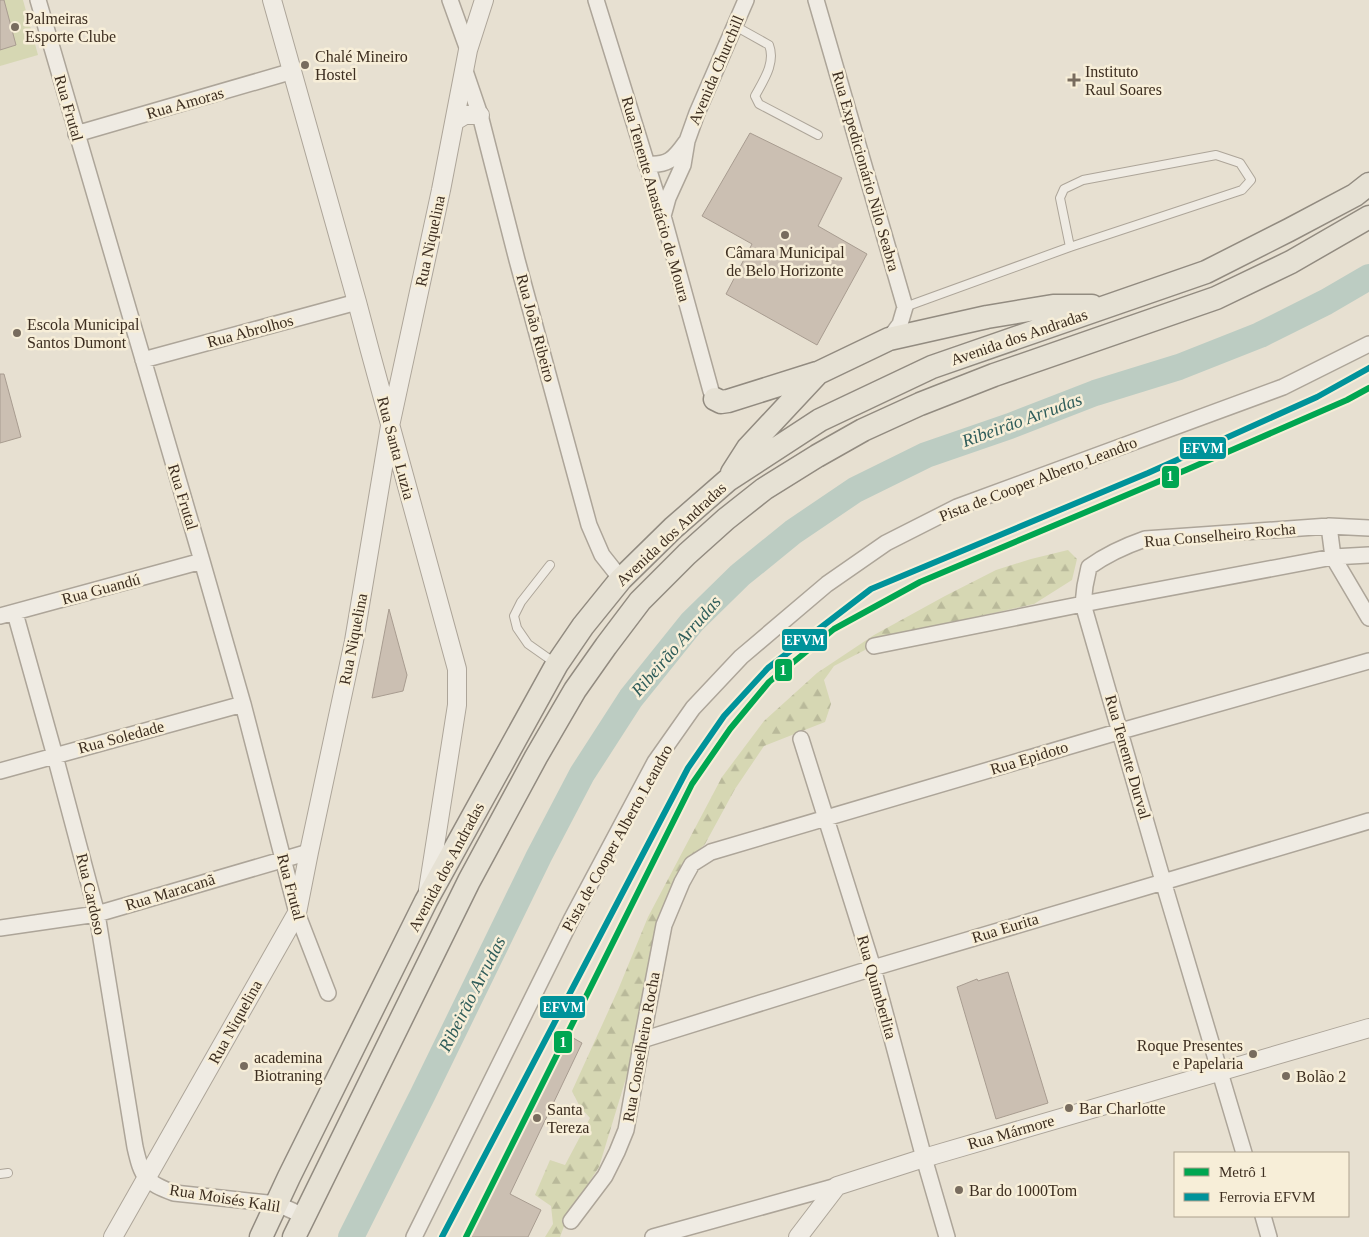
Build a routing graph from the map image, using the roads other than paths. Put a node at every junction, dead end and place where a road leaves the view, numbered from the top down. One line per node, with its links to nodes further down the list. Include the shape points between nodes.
1 (38, 0): 14 (street, Rua Frutal)
2 (272, 0): 10 (street, Rua Santa Luzia)
3 (450, 0): 9 (street)
4 (484, 0): 9 (street, Rua Niquelina)
5 (596, 0): 17 (street, Rua Tenente Anastácio de Moura)
6 (746, 0): 8 (street, Avenida Churchill)
7 (816, 0): 24 (street, Rua Expedicionário Nilo Seabra)
8 (735, 26): 15 (lane, via 769,45 771,51 771,64 755,96 759,104); 16 (street, Avenida Churchill)
9 (468, 50): 11 (street, Rua Niquelina)
10 (293, 71): 14 (street, Rua Amoras); 22 (street, Rua Santa Luzia)
11 (465, 71): 12 (street, Rua João Ribeiro); 13 (street, Rua Niquelina)
12 (480, 115): 13 (street, via 465,115); 40 (street, Rua João Ribeiro, via 589,525 602,555)
13 (455, 121): 27 (street, Rua Niquelina)
14 (76, 134): 29 (street, Rua Frutal)
15 (818, 135)
16 (687, 140): 17 (street, Avenida Churchill, via 668,162); 19 (street, Avenida Churchill, via 683,165)
17 (646, 164): 19 (street, Rua Tenente Anastácio de Moura)
18 (1369, 184): 23 (main road, Avenida dos Andradas, via 1355,195 1206,272)
19 (662, 216): 31 (street, Rua Tenente Anastácio de Moura)
20 (1369, 217): 72 (main road, Avenida dos Andradas, via 1291,262 1216,298 994,375 863,430 764,489 687,554 640,601 606,646 575,690 536,757 469,881)
21 (1070, 247): 21 (lane, via 1060,198 1064,189 1083,180 1216,155 1240,163 1251,180 1242,190); 24 (lane)
22 (357, 302): 28 (street, Rua Santa Luzia); 29 (street, Rua Abrolhos)
23 (1111, 306): 25 (main road, via 1053,306); 33 (main road, Avenida dos Andradas, via 924,371 820,420)
24 (905, 307): 25 (street, via 900,324)
25 (889, 339): 30 (main road)
26 (1369, 344): 78 (street, Pista de Cooper Alberto Leandro, via 1282,387 957,506 886,543 827,584 741,657 693,708 655,762 571,920)
27 (408, 346): 28 (street, via 398,359 387,366 376,361); 32 (street, Rua Niquelina)
28 (370, 351): 32 (street, Rua Santa Luzia)
29 (143, 360): 38 (street, Rua Frutal)
30 (818, 373): 31 (main road, via 728,401); 33 (main road, via 748,448)
31 (715, 399)
32 (390, 426): 54 (street, Rua Niquelina, via 354,641); 58 (street, Rua Santa Luzia, via 457,669 457,705)
33 (728, 480): 40 (main road, Avenida dos Andradas)
34 (1329, 526): 35 (street, Rua Conselheiro Rocha); 37 (street); 41 (street, Rua Conselheiro Rocha, via 1145,539 1105,556 1089,567)
35 (1369, 528)
36 (1369, 555): 37 (street)
37 (1333, 557): 41 (street); 43 (street)
38 (202, 561): 42 (street, Rua Guandú); 47 (street, Rua Frutal)
39 (550, 565): 46 (lane, via 514,616 517,628 528,644)
40 (621, 579): 46 (main road, Avenida dos Andradas, via 582,626)
41 (1083, 604): 44 (street); 48 (street, Rua Tenente Durval)
42 (8, 614): 50 (street, Rua Cardoso)
43 (1369, 618)
44 (874, 646)
45 (1369, 661): 48 (street, Rua Epidoto)
46 (557, 664): 58 (main road, Avenida dos Andradas)
47 (243, 704): 50 (street, Rua Soledade); 55 (street, Rua Frutal)
48 (1121, 731): 52 (street, Rua Epidoto); 57 (street, Rua Tenente Durval)
49 (801, 739): 52 (street, Rua Quimberlita)
50 (55, 756): 51 (street, Rua Soledade); 60 (street, Rua Cardoso)
51 (0, 771)
52 (827, 818): 56 (street, Rua Epidoto, via 711,852); 62 (street, Rua Quimberlita)
53 (1369, 821): 57 (street, Rua Eurita)
54 (309, 852): 55 (street, Rua Maracanã); 59 (street, Rua Niquelina)
55 (283, 859): 59 (street, Rua Frutal); 60 (street, Rua Maracanã)
56 (692, 864): 65 (street, Rua Conselheiro Rocha, via 664,925)
57 (1163, 881): 62 (street, Rua Eurita); 66 (street, Rua Tenente Durval)
58 (426, 901): 71 (main road, Avenida dos Andradas)
59 (297, 913): 63 (street, Rua Frutal); 69 (street, Rua Niquelina)
60 (98, 914): 61 (street, Rua Maracanã); 69 (street, Rua Cardoso, via 135,1147)
61 (0, 928)
62 (873, 968): 65 (street, Rua Eurita); 68 (street, Rua Quimberlita)
63 (328, 993)
64 (1369, 1028): 66 (street, Rua Mármore)
65 (642, 1040): 74 (street, Rua Conselheiro Rocha, via 626,1130 605,1176)
66 (1220, 1072): 67 (street, Rua Tenente Durval); 68 (street, Rua Mármore)
67 (1244, 1152)
68 (924, 1158): 70 (street, Rua Mármore); 81 (street, Rua Quimberlita)
69 (146, 1179): 71 (street, Rua Moisés Kalil, via 174,1193); 75 (street, Rua Niquelina)
70 (837, 1186): 79 (street, Rua Mármore); 80 (street)
71 (276, 1204): 72 (street, Rua Moisés Kalil); 76 (main road, Avenida dos Andradas)
72 (304, 1217): 77 (main road, Avenida dos Andradas)
73 (1263, 1217): 82 (street)
74 (571, 1221)
75 (113, 1237)
76 (261, 1237)
77 (294, 1237)
78 (414, 1237)
79 (653, 1237)
80 (798, 1237)
81 (947, 1237)
82 (1269, 1237)

